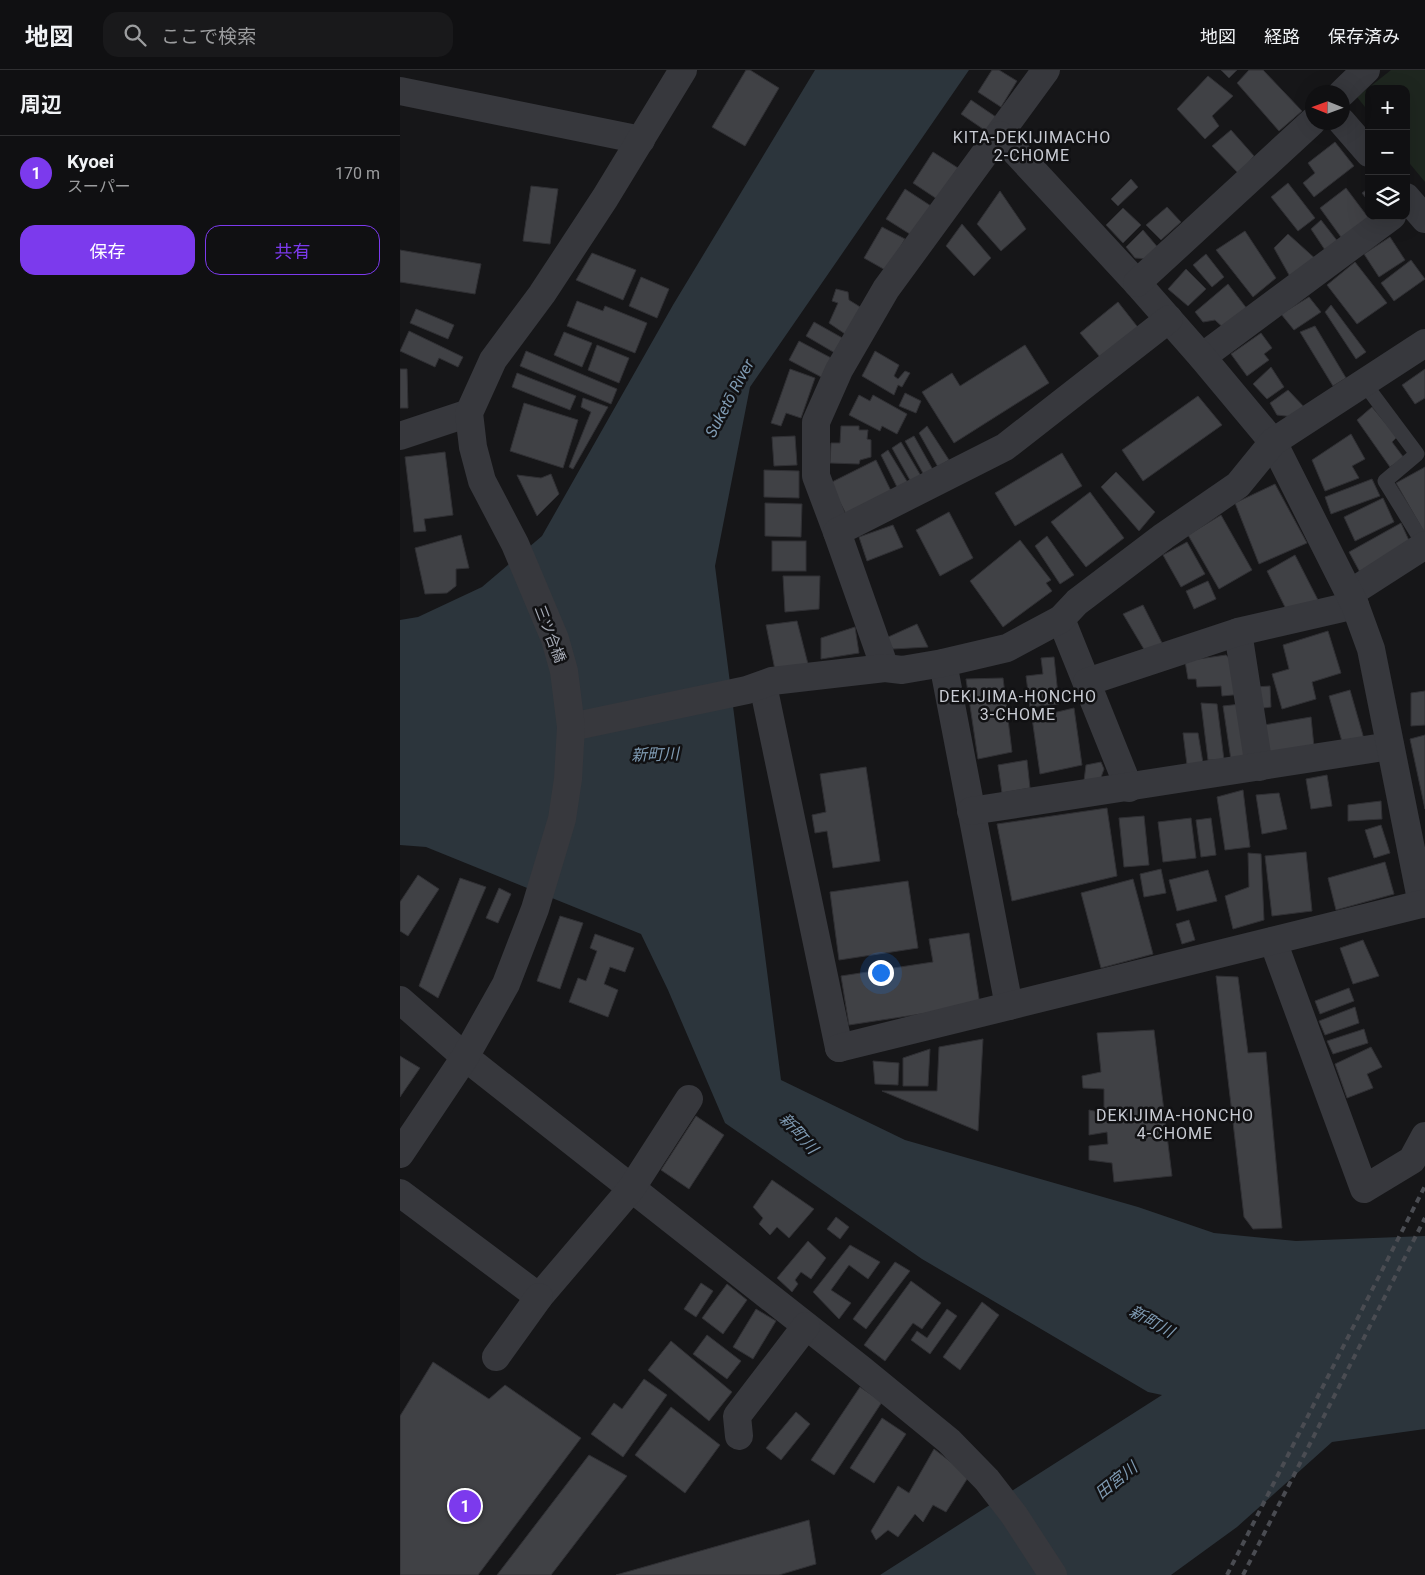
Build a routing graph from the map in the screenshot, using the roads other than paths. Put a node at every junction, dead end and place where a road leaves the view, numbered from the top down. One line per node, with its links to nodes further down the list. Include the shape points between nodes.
1 (683, 70): 9 (street)
2 (1046, 70): 8 (street)
3 (1366, 70): 5 (street)
4 (403, 84): 9 (street)
5 (1350, 85)
6 (1305, 128): 12 (street)
7 (1349, 130): 10 (street)
8 (1000, 135): 12 (street); 20 (street, via 886,289 839,370 816,422 816,476)
9 (641, 140): 17 (street, via 547,286 493,360)
10 (1365, 148)
11 (1391, 220): 15 (street)
12 (1137, 283): 13 (street)
13 (1169, 319): 15 (street); 20 (street, via 1005,447)
14 (1425, 343): 16 (street)
15 (1202, 357): 19 (street)
16 (1364, 383): 19 (street); 21 (lane, via 1417,454 1385,481)
17 (469, 413): 18 (street); 29 (street, 三ツ合橋, via 482,481 515,544 554,639 564,671)
18 (400, 436)
19 (1273, 442): 22 (street); 23 (street, via 1238,485 1157,541)
20 (837, 532): 26 (street)
21 (1425, 546): 22 (street)
22 (1352, 599): 24 (street); 30 (street, via 1371,649)
23 (1060, 618): 25 (street, via 1007,648); 27 (street)
24 (1238, 632): 27 (street); 31 (street)
25 (943, 663): 26 (street, via 902,670); 33 (street)
26 (884, 668): 28 (street, via 772,681)
27 (1086, 682): 32 (street)
28 (755, 687): 29 (street); 37 (street, via 839,1048)
29 (571, 727): 38 (street, 三ツ合橋, via 562,818 535,909 506,984)
30 (1390, 746): 31 (street); 34 (street)
31 (1259, 767): 32 (street)
32 (1129, 788): 33 (street)
33 (971, 811): 37 (street)
34 (1423, 904): 35 (street)
35 (1273, 941): 37 (street); 40 (street, via 1364,1189 1412,1160)
36 (400, 1000): 38 (street)
37 (1009, 1006)
38 (465, 1057): 41 (street, 三ツ合橋); 42 (street)
39 (689, 1099): 42 (street)
40 (1425, 1136)
41 (400, 1154)
42 (632, 1188): 44 (street); 45 (street)
43 (400, 1193): 44 (street)
44 (539, 1297): 46 (street)
45 (806, 1326): 47 (street, via 737,1416); 48 (street, via 949,1441 987,1480)
46 (496, 1357)
47 (740, 1436)
48 (1053, 1575)

